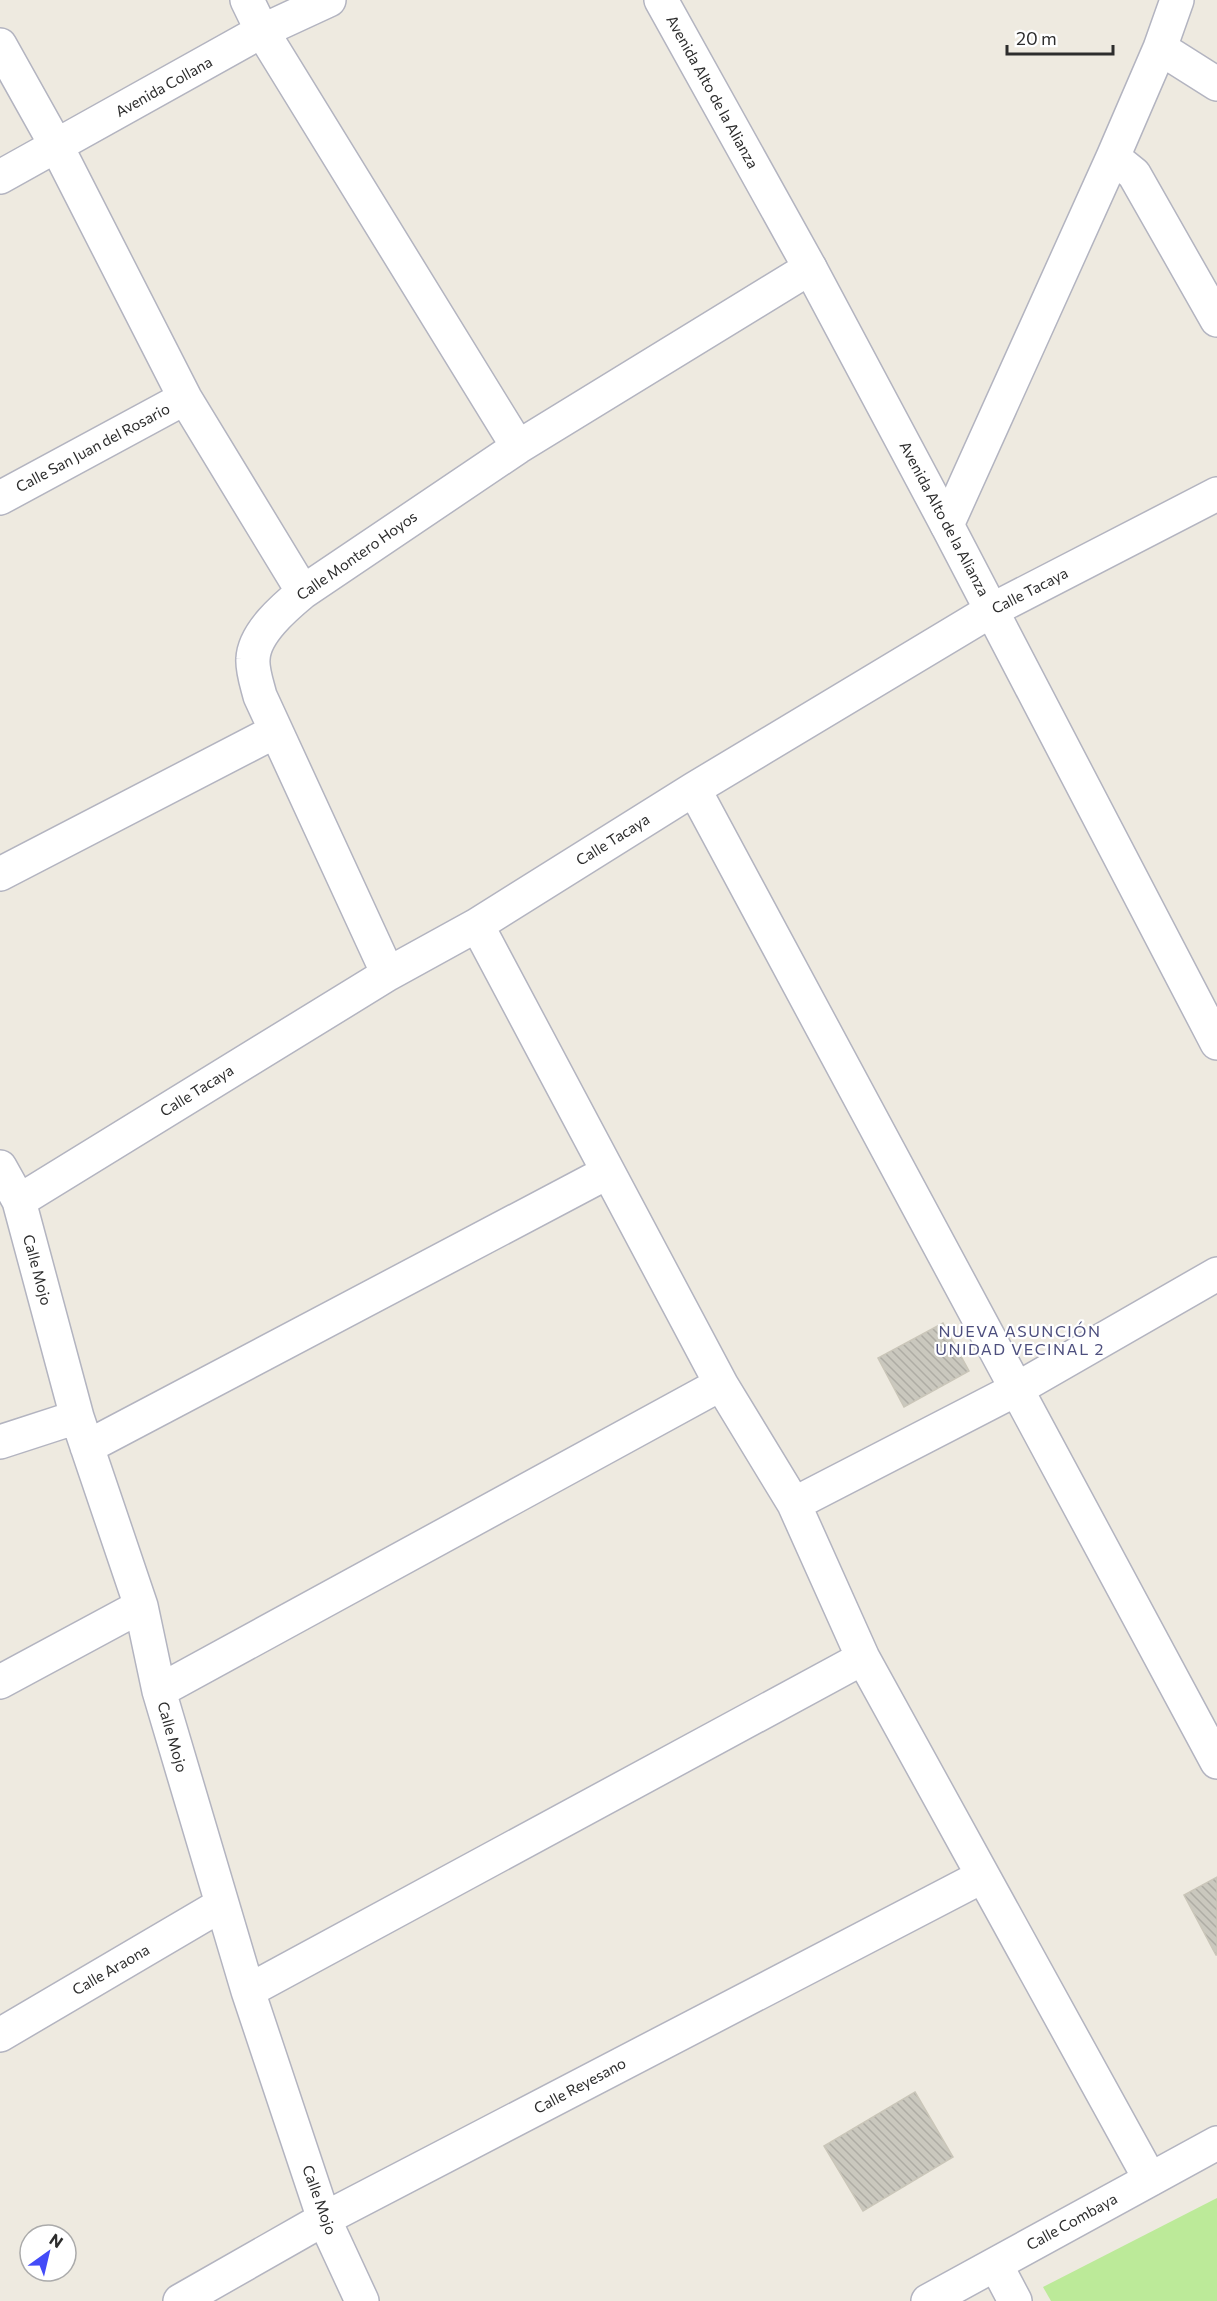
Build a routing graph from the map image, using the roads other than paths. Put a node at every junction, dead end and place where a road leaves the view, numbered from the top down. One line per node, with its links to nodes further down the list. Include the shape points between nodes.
1 (247, 0): 5 (street)
2 (329, 0): 5 (street, Avenida Collana)
3 (661, 0): 12 (street, Avenida Alto de la Alianza)
4 (1176, 0): 7 (street)
5 (262, 31): 9 (street, Avenida Collana); 15 (street)
6 (0, 45): 9 (street)
7 (1160, 48): 8 (street); 10 (street)
8 (1217, 84)
9 (57, 147): 11 (street, Avenida Collana); 14 (street)
10 (1113, 157): 13 (street, via 1134,174); 18 (street)
11 (0, 177)
12 (810, 268): 15 (street, Calle Montero Hoyos); 18 (street, Avenida Alto de la Alianza)
13 (1217, 320)
14 (185, 398): 17 (street, Calle San Juan del Rosario); 19 (street)
15 (518, 447): 19 (street, Calle Montero Hoyos)
16 (1217, 494): 20 (street, Calle Tacaya)
17 (0, 498)
18 (947, 525): 20 (street, Avenida Alto de la Alianza)
19 (303, 592): 21 (street, Calle Montero Hoyos, via 275,616 261,635 252,658 260,696)
20 (992, 610): 22 (street, Calle Tacaya); 26 (street, Avenida Alto de la Alianza)
21 (276, 731): 23 (street); 25 (street, Calle Montero Hoyos)
22 (694, 789): 24 (street, Calle Tacaya); 32 (street)
23 (0, 874)
24 (477, 925): 25 (street, Calle Tacaya); 28 (street)
25 (388, 974): 29 (street, Calle Tacaya)
26 (1217, 1043)
27 (0, 1167): 29 (street, Calle Mojo)
28 (608, 1172): 31 (street); 33 (street)
29 (19, 1201): 33 (street, Calle Mojo)
30 (1217, 1274): 32 (street)
31 (721, 1384): 35 (street); 39 (street)
32 (1017, 1389): 35 (street); 40 (street)
33 (82, 1432): 34 (street); 36 (street, Calle Mojo)
34 (0, 1442)
35 (794, 1504): 37 (street)
36 (141, 1606): 38 (street); 39 (street, Calle Mojo)
37 (863, 1658): 41 (street); 43 (street)
38 (0, 1682)
39 (159, 1691): 42 (street, Calle Mojo)
40 (1217, 1762)
41 (983, 1876): 46 (street); 47 (street, Calle Reyesano)
42 (221, 1905): 43 (street, Calle Mojo); 44 (street, Calle Araona)
43 (248, 1991): 47 (street, Calle Mojo)
44 (0, 2035)
45 (1217, 2143): 46 (street, Calle Combaya)
46 (1150, 2179): 48 (street, Calle Combaya)
47 (324, 2219): 49 (street, Calle Reyesano); 50 (street, Calle Mojo)
48 (996, 2265): 51 (street, Calle Combaya); 52 (street)
49 (180, 2301)
50 (362, 2301)
51 (928, 2301)
52 (1015, 2301)

